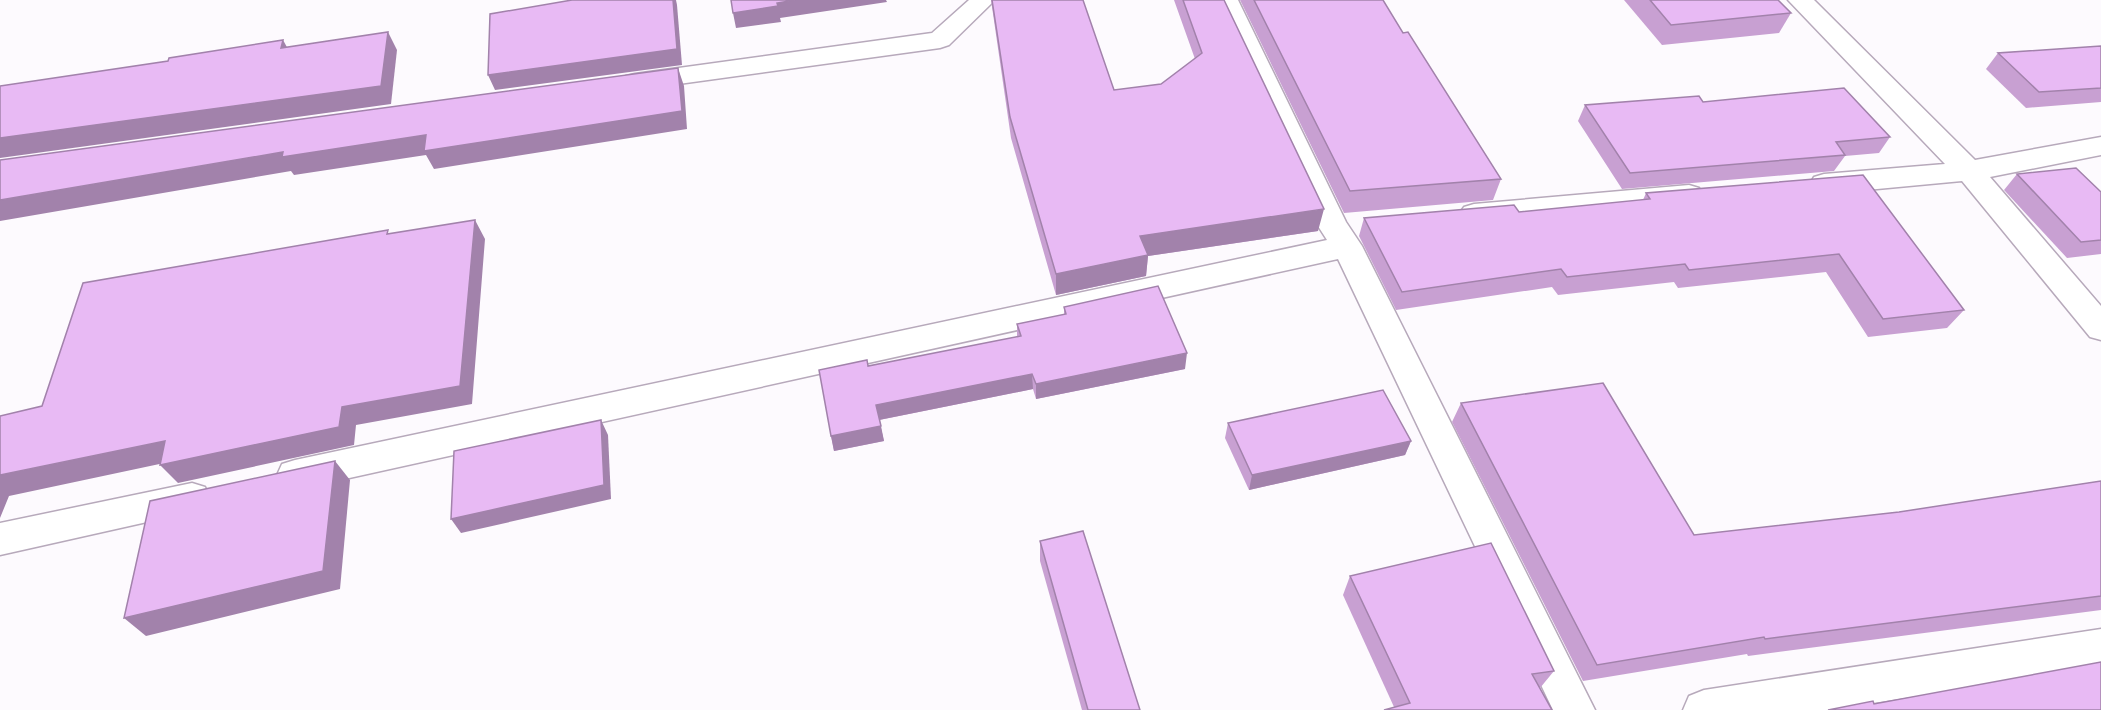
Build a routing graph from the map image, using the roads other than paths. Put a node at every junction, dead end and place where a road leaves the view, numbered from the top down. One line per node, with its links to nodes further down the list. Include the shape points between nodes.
1 (983, 0): 4 (street, via 940,40)
2 (1226, 0): 10 (street)
3 (1800, 0): 6 (street)
4 (611, 85)
5 (2101, 146): 6 (street)
6 (1969, 171): 7 (street); 11 (street)
7 (1793, 186)
8 (1710, 193): 9 (street)
9 (1451, 216)
10 (1350, 231): 12 (street); 16 (street)
11 (2101, 328)
12 (269, 481)
13 (223, 491): 14 (street)
14 (0, 539)
15 (2101, 648): 17 (street)
16 (1574, 710)
17 (1704, 710)

